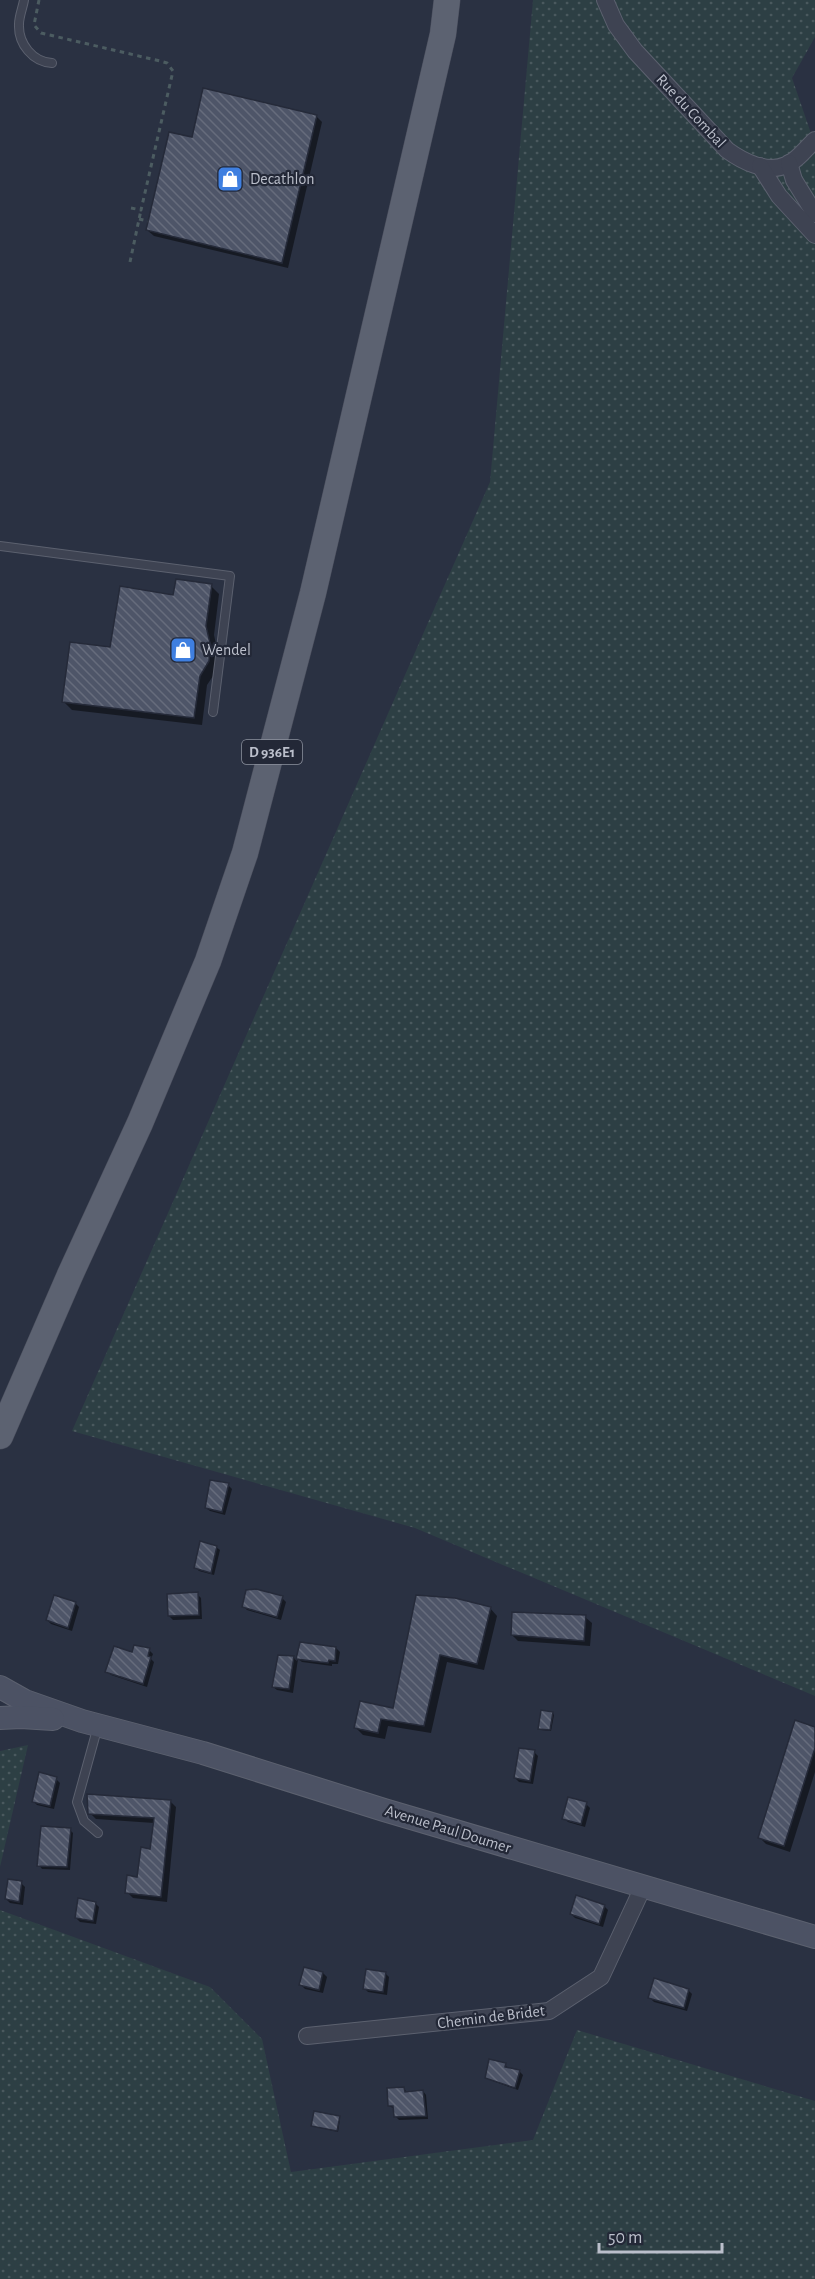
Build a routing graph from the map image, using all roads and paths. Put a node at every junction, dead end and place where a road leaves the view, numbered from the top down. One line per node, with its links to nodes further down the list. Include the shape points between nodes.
1 (24, 0): 7 (lane, via 18,25 26,50 40,62)
2 (39, 0): 12 (path, via 34,25 40,33 160,61 173,70)
3 (447, 0): 6 (main road, D 936E1)
4 (458, 0): 6 (main road, D 936E1)
5 (605, 0): 10 (street, Rue du Combal, via 616,25 635,51 727,150)
6 (442, 34): 20 (main road, D 936E1, via 313,593 245,853 208,961 140,1123)
7 (52, 63)
8 (815, 140): 9 (street)
9 (789, 163): 10 (street, via 771,168); 13 (street, via 794,180)
10 (759, 166): 16 (street, via 779,196)
11 (131, 208): 12 (path)
12 (141, 210): 14 (path)
13 (815, 214)
14 (139, 219): 15 (path); 17 (path)
15 (148, 221)
16 (815, 235)
17 (130, 262)
18 (0, 546): 19 (lane, via 230,576)
19 (213, 712)
20 (0, 1436)
21 (0, 1687): 23 (main road, via 25,1701)
22 (0, 1718): 23 (main road)
23 (90, 1723): 24 (lane, via 77,1802 84,1821); 25 (main road, Avenue Paul Doumer, via 203,1753)
24 (98, 1833)
25 (643, 1887): 26 (main road, Avenue Paul Doumer); 27 (street, Chemin de Bridet, via 601,1977 549,2011)
26 (815, 1937)
27 (307, 2036)

